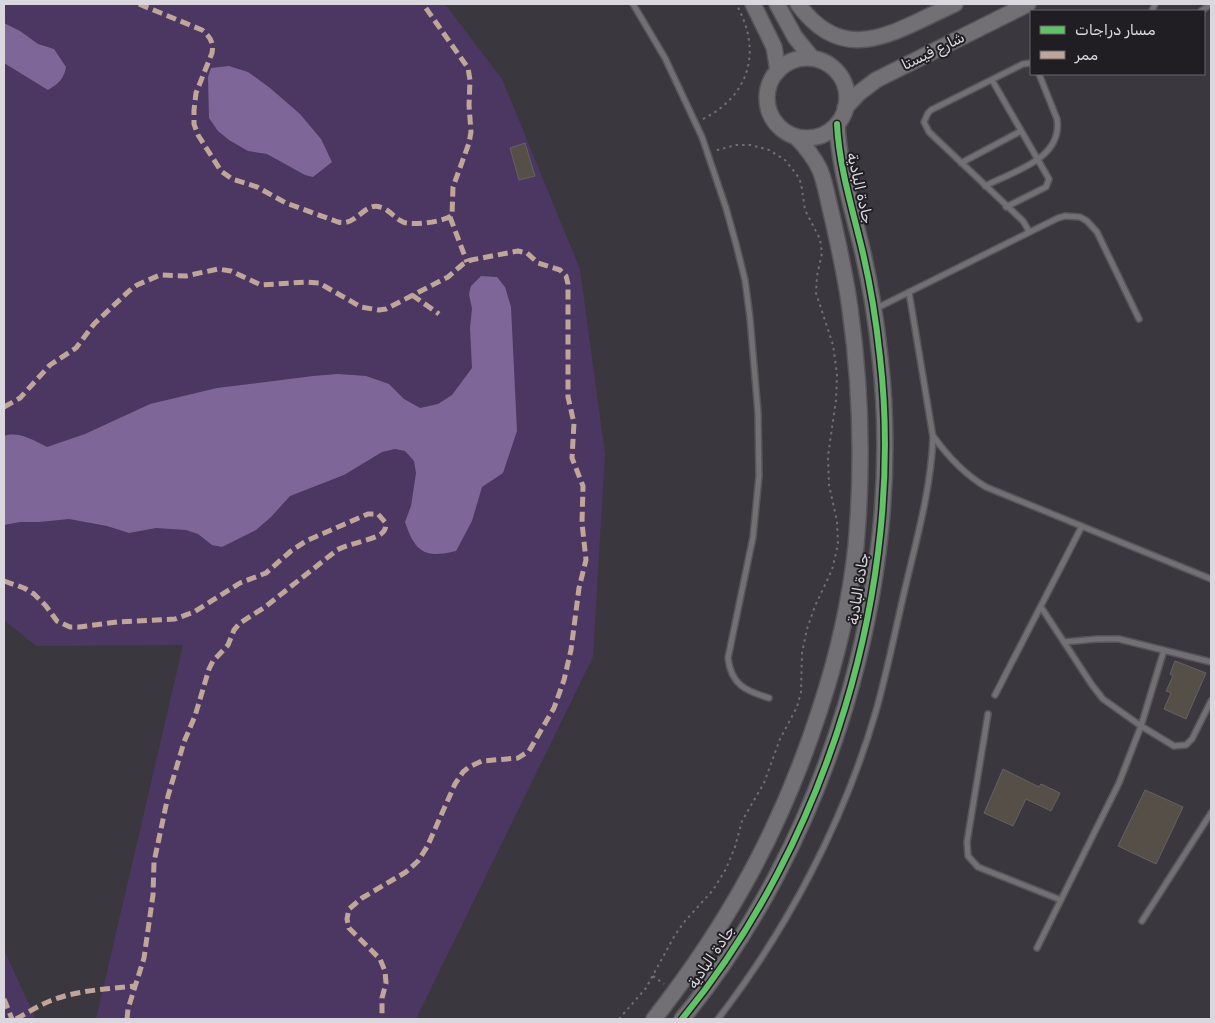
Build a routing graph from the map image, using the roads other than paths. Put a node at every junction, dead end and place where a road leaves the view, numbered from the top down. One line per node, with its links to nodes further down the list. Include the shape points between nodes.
1 (633, 4): 33 (lane, via 665,58 696,122 726,208 745,280 758,413 759,476 754,530 728,658 731,673 739,685)
2 (753, 4): 10 (street, via 772,42)
3 (777, 4): 8 (street, via 795,37)
4 (798, 4): 7 (street, via 821,28 854,40 883,36)
5 (955, 4): 7 (street)
6 (1028, 4): 13 (street, شارع فيستا, via 876,80)
7 (941, 8)
8 (812, 58): 10 (street, via 794,60); 13 (street, via 828,64 840,76 846,93)
9 (1030, 64): 12 (lane, via 1023,64)
10 (778, 71): 16 (street, via 769,88 769,108 779,125)
11 (1039, 75): 17 (lane, via 1058,126 1050,149)
12 (992, 80): 15 (lane); 18 (lane, via 931,110 925,117 929,132)
13 (845, 108): 14 (street)
14 (836, 124): 16 (street, via 818,136); 23 (street, جادة البادية, via 840,161)
15 (1021, 131): 17 (lane); 18 (lane)
16 (796, 136): 41 (street, جادة البادية, via 812,155 823,178 854,336 860,463 856,545 850,589 831,676 804,760 783,810 725,919)
17 (1038, 159): 19 (lane); 20 (lane, via 1050,179 1048,185)
18 (961, 163): 19 (lane)
19 (985, 186): 20 (lane)
20 (1006, 207): 21 (lane, via 1023,221)
21 (1029, 231): 22 (lane); 24 (lane, via 1065,216 1087,221 1097,232)
22 (909, 292): 23 (lane); 25 (lane)
23 (874, 310): 42 (street, جادة البادية, via 884,408 882,508 870,607 849,694 831,751 793,844 745,931)
24 (1139, 319)
25 (933, 437): 26 (lane, via 958,468 986,487); 43 (lane, via 926,500 876,711 856,772 802,889 770,945)
26 (1082, 526): 27 (lane); 28 (lane)
27 (1211, 579)
28 (1041, 607): 29 (lane); 32 (lane)
29 (1064, 642): 30 (lane, via 1119,639); 36 (lane, via 1096,691)
30 (1164, 650): 31 (lane); 36 (lane)
31 (1211, 662)
32 (995, 695)
33 (769, 698)
34 (1211, 701): 36 (lane, via 1186,745 1174,746)
35 (988, 714): 38 (lane, via 966,842 968,856 978,867)
36 (1141, 726): 38 (lane, via 1119,783)
37 (1211, 813): 39 (lane)
38 (1061, 900): 40 (lane)
39 (1142, 921)
40 (1038, 948)
41 (654, 1019)
42 (682, 1019)
43 (718, 1019)

